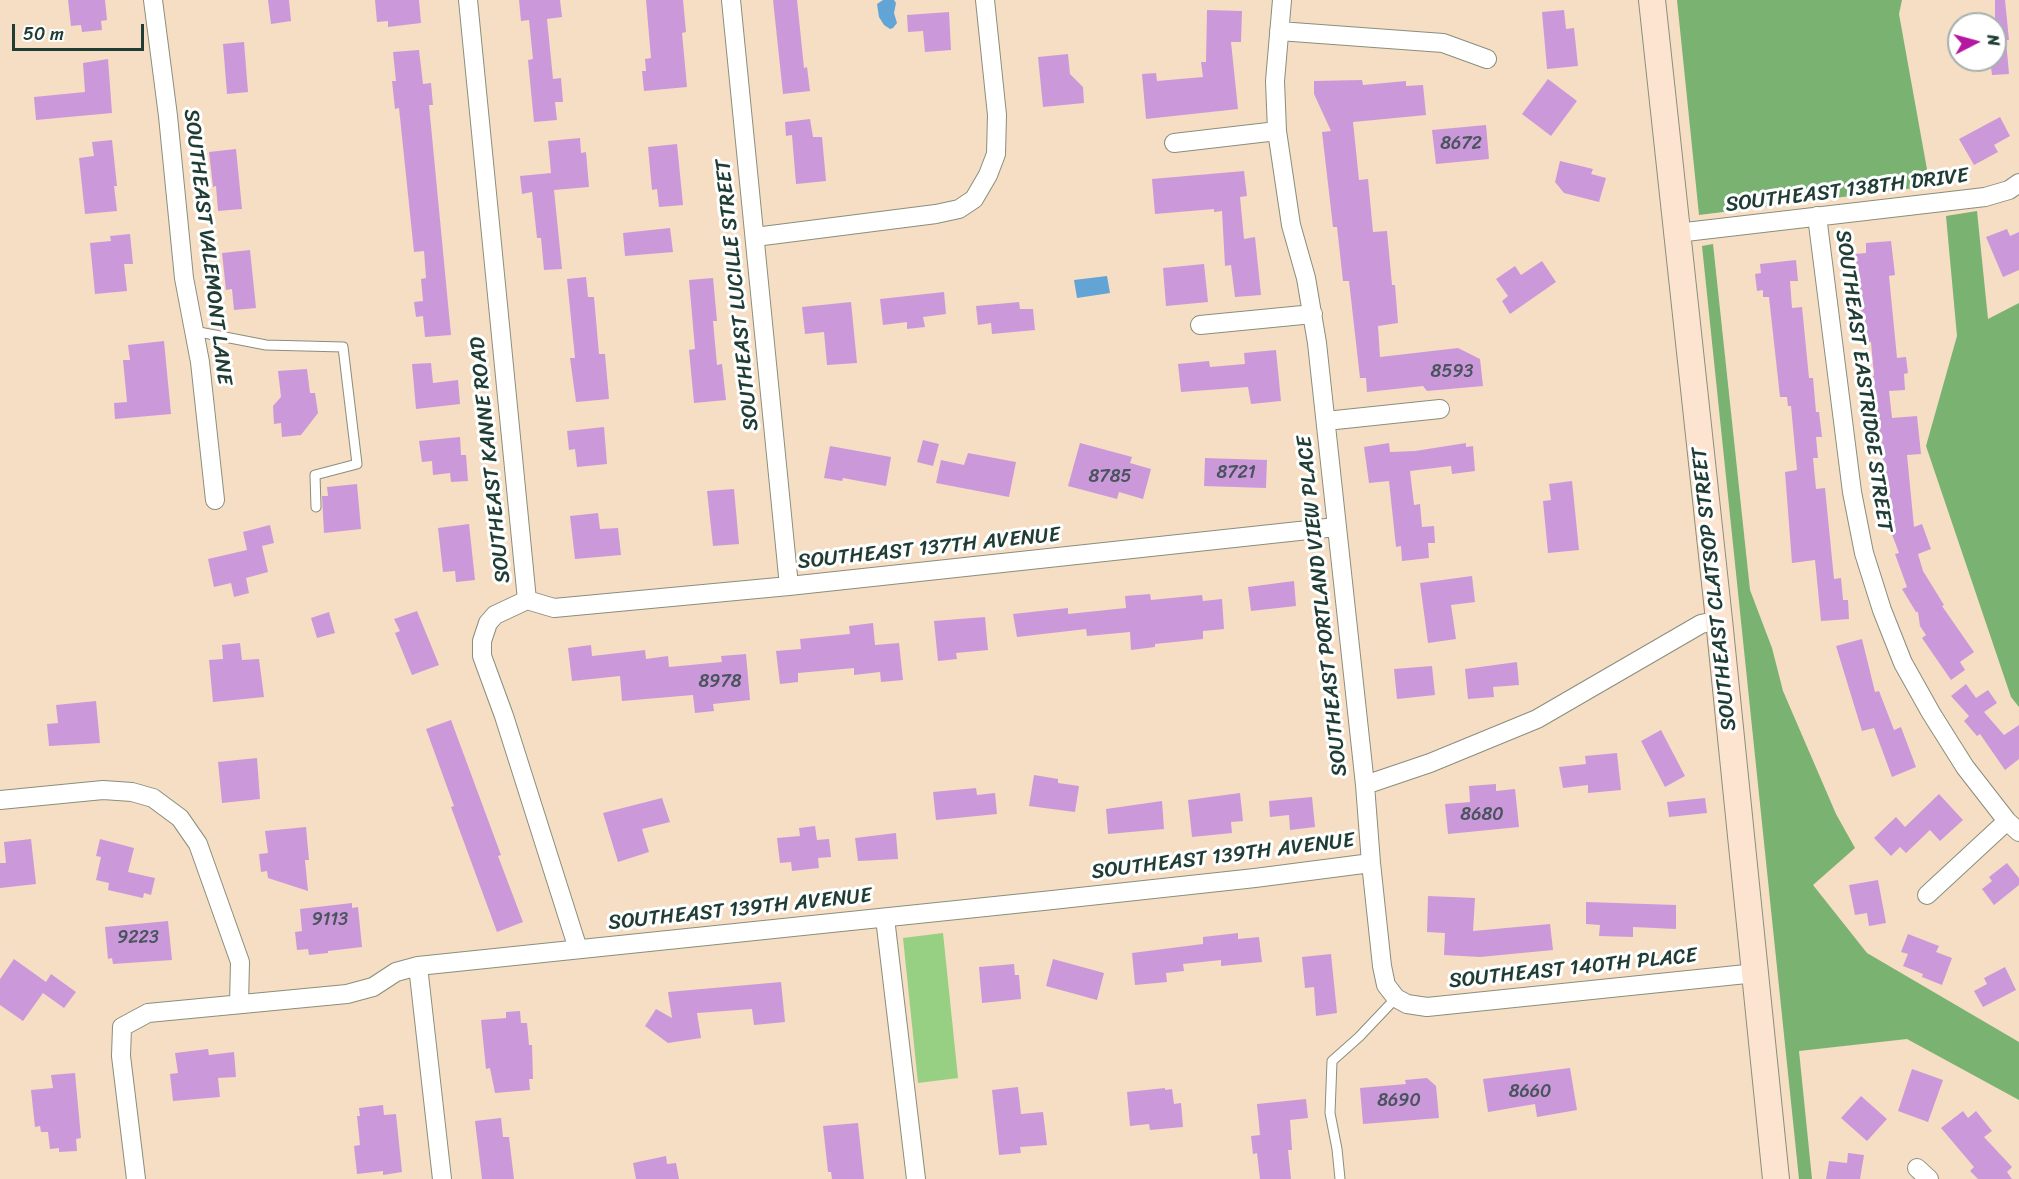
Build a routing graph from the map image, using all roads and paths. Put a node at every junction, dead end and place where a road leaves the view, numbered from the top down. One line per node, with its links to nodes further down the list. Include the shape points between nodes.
1 (153, 0): 17 (street, SOUTHEAST VALEMONT LANE, via 184,278)
2 (468, 0): 24 (street, SOUTHEAST KANNE ROAD)
3 (730, 0): 14 (street, SOUTHEAST LUCILLE STREET)
4 (986, 0): 14 (street, via 997,115 996,154 974,199 959,209 936,214)
5 (1282, 0): 7 (street, SOUTHEAST PORTLAND VIEW PLACE)
6 (1652, 0): 13 (street, SOUTHEAST CLATSOP STREET)
7 (1279, 31): 8 (street, via 1443,43); 9 (street, SOUTHEAST PORTLAND VIEW PLACE)
8 (1487, 59)
9 (1277, 131): 10 (street); 15 (street, SOUTHEAST PORTLAND VIEW PLACE, via 1291,225)
10 (1174, 143)
11 (2019, 183): 12 (street, SOUTHEAST 138TH DRIVE, via 1985,197)
12 (1817, 216): 13 (street, SOUTHEAST 138TH DRIVE); 28 (street, SOUTHEAST EASTRIDGE STREET, via 1852,492 1864,553 1882,610 1931,713 1965,767)
13 (1677, 233): 25 (street, SOUTHEAST CLATSOP STREET)
14 (755, 237): 23 (street, SOUTHEAST LUCILLE STREET)
15 (1313, 314): 16 (street); 19 (street, SOUTHEAST PORTLAND VIEW PLACE)
16 (1200, 325)
17 (194, 331): 20 (street, SOUTHEAST VALEMONT LANE); 21 (lane, via 266,345 343,347 357,464 315,475)
18 (1440, 409): 19 (street)
19 (1326, 421): 22 (street, SOUTHEAST PORTLAND VIEW PLACE)
20 (215, 500)
21 (316, 507)
22 (1336, 527): 23 (street, SOUTHEAST 137TH AVENUE); 26 (street, SOUTHEAST PORTLAND VIEW PLACE)
23 (789, 586): 24 (street, SOUTHEAST 137TH AVENUE, via 554,608)
24 (527, 600): 32 (street, SOUTHEAST KANNE ROAD, via 495,615 488,623 482,656)
25 (1719, 620): 26 (street, via 1701,624 1537,719 1430,763); 34 (street, SOUTHEAST CLATSOP STREET)
26 (1365, 784): 29 (street, SOUTHEAST PORTLAND VIEW PLACE)
27 (0, 800): 36 (street, via 103,790 132,792 153,798 180,818 198,844 240,962)
28 (2013, 826): 30 (street)
29 (1371, 863): 31 (street, SOUTHEAST 139TH AVENUE); 35 (street, SOUTHEAST PORTLAND VIEW PLACE, via 1382,966 1386,985)
30 (1927, 895)
31 (885, 918): 32 (street, SOUTHEAST 139TH AVENUE); 39 (street)
32 (578, 950): 33 (street, SOUTHEAST 139TH AVENUE)
33 (418, 966): 36 (street, SOUTHEAST 139TH AVENUE, via 396,972 373,987 347,994); 38 (street)
34 (1756, 973): 35 (street, SOUTHEAST 140TH PLACE, via 1427,1006 1407,1004); 41 (street, SOUTHEAST CLATSOP STREET)
35 (1396, 998): 40 (lane, via 1332,1061 1330,1113)
36 (239, 1004): 37 (street, SOUTHEAST 139TH AVENUE, via 148,1013 122,1027 121,1056)
37 (136, 1179)
38 (442, 1179)
39 (916, 1179)
40 (1340, 1179)
41 (1776, 1179)

